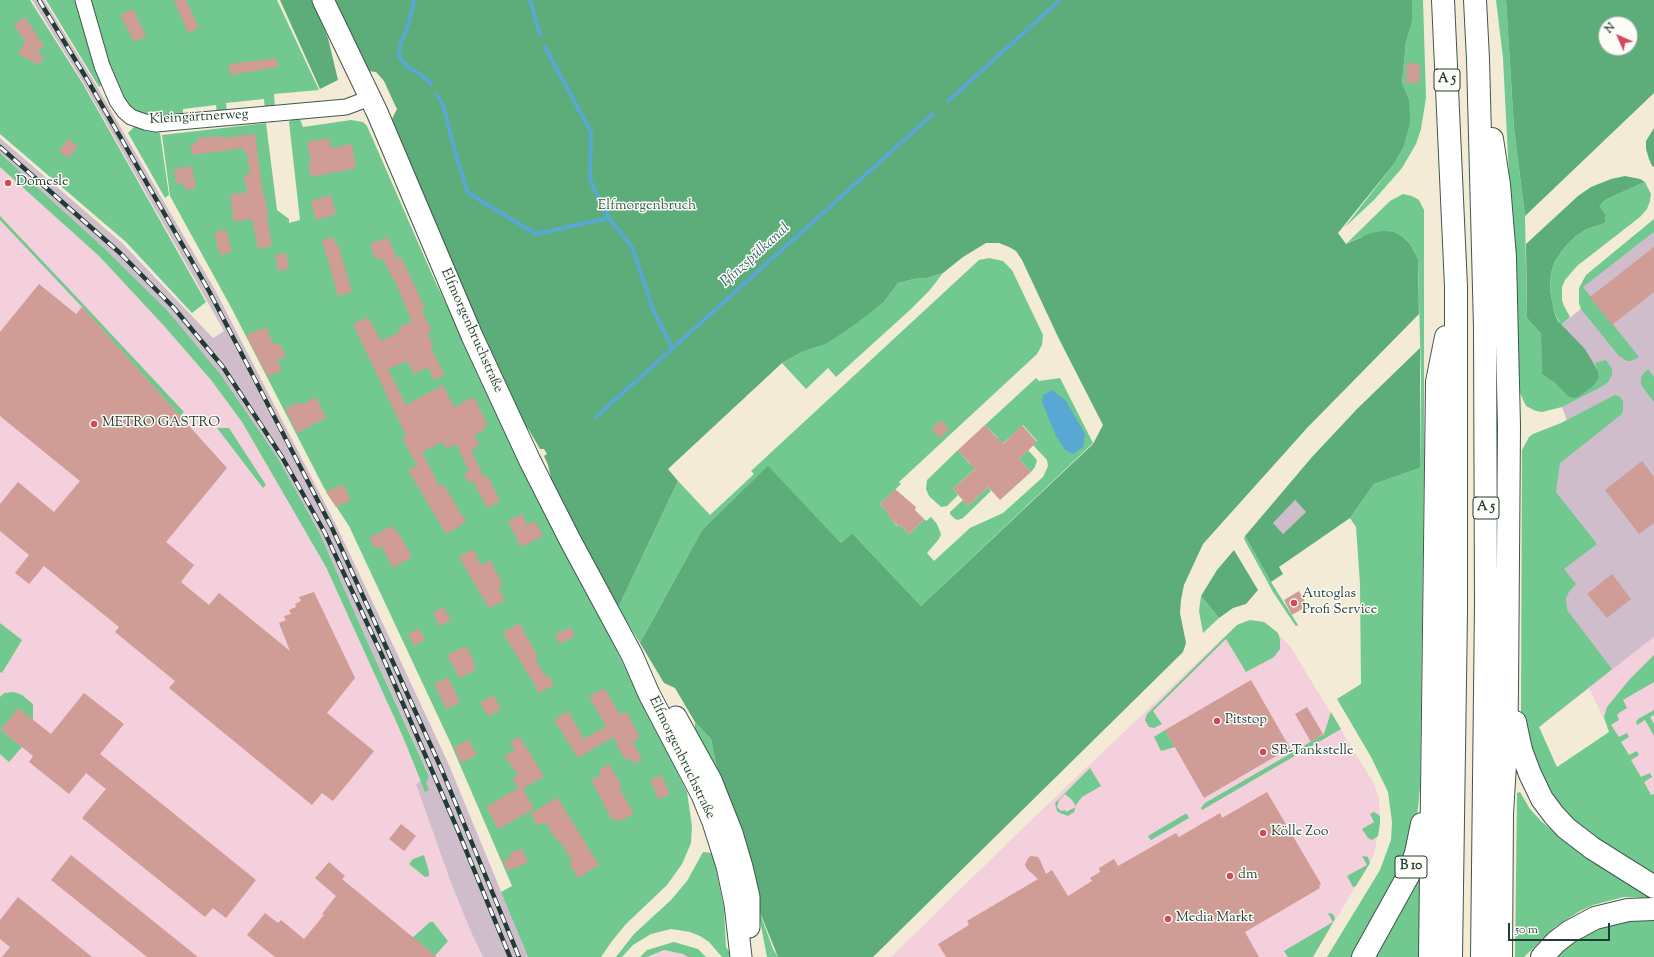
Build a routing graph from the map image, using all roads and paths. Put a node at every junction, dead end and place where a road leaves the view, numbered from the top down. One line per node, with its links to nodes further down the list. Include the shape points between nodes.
1 (83, 0): 6 (street, Kleingärtnerweg, via 102,66 116,101 132,117 145,122 163,123 346,107)
2 (323, 0): 6 (main road, Elfmorgenbruchstraße)
3 (1444, 0): 7 (highway, A 5)
4 (1475, 0): 5 (highway, A 5)
5 (1478, 59): 9 (highway, A 5, via 1499,185 1505,257 1509,426); 18 (highway, A 5, via 1485,327 1486,604)
6 (370, 98): 8 (main road, Elfmorgenbruchstraße, via 472,336 530,461)
7 (1456, 287): 10 (highway, via 1437,382); 17 (highway, A 5)
8 (632, 655): 13 (main road, Elfmorgenbruchstraße, via 713,822 727,866 735,904); 14 (main road, Elfmorgenbruchstraße, via 661,691 711,780 722,806 749,897 749,931)
9 (1507, 689): 11 (highway, via 1521,750 1542,799 1578,838); 19 (highway, A 5)
10 (1433, 769): 15 (highway, B 10, via 1424,791 1421,832 1408,876); 16 (highway)
11 (1654, 886)
12 (1654, 909): 20 (highway, via 1628,910 1595,918 1569,932)
13 (741, 957)
14 (753, 957)
15 (1364, 957)
16 (1430, 957)
17 (1452, 957)
18 (1482, 957)
19 (1500, 957)
20 (1542, 957)

